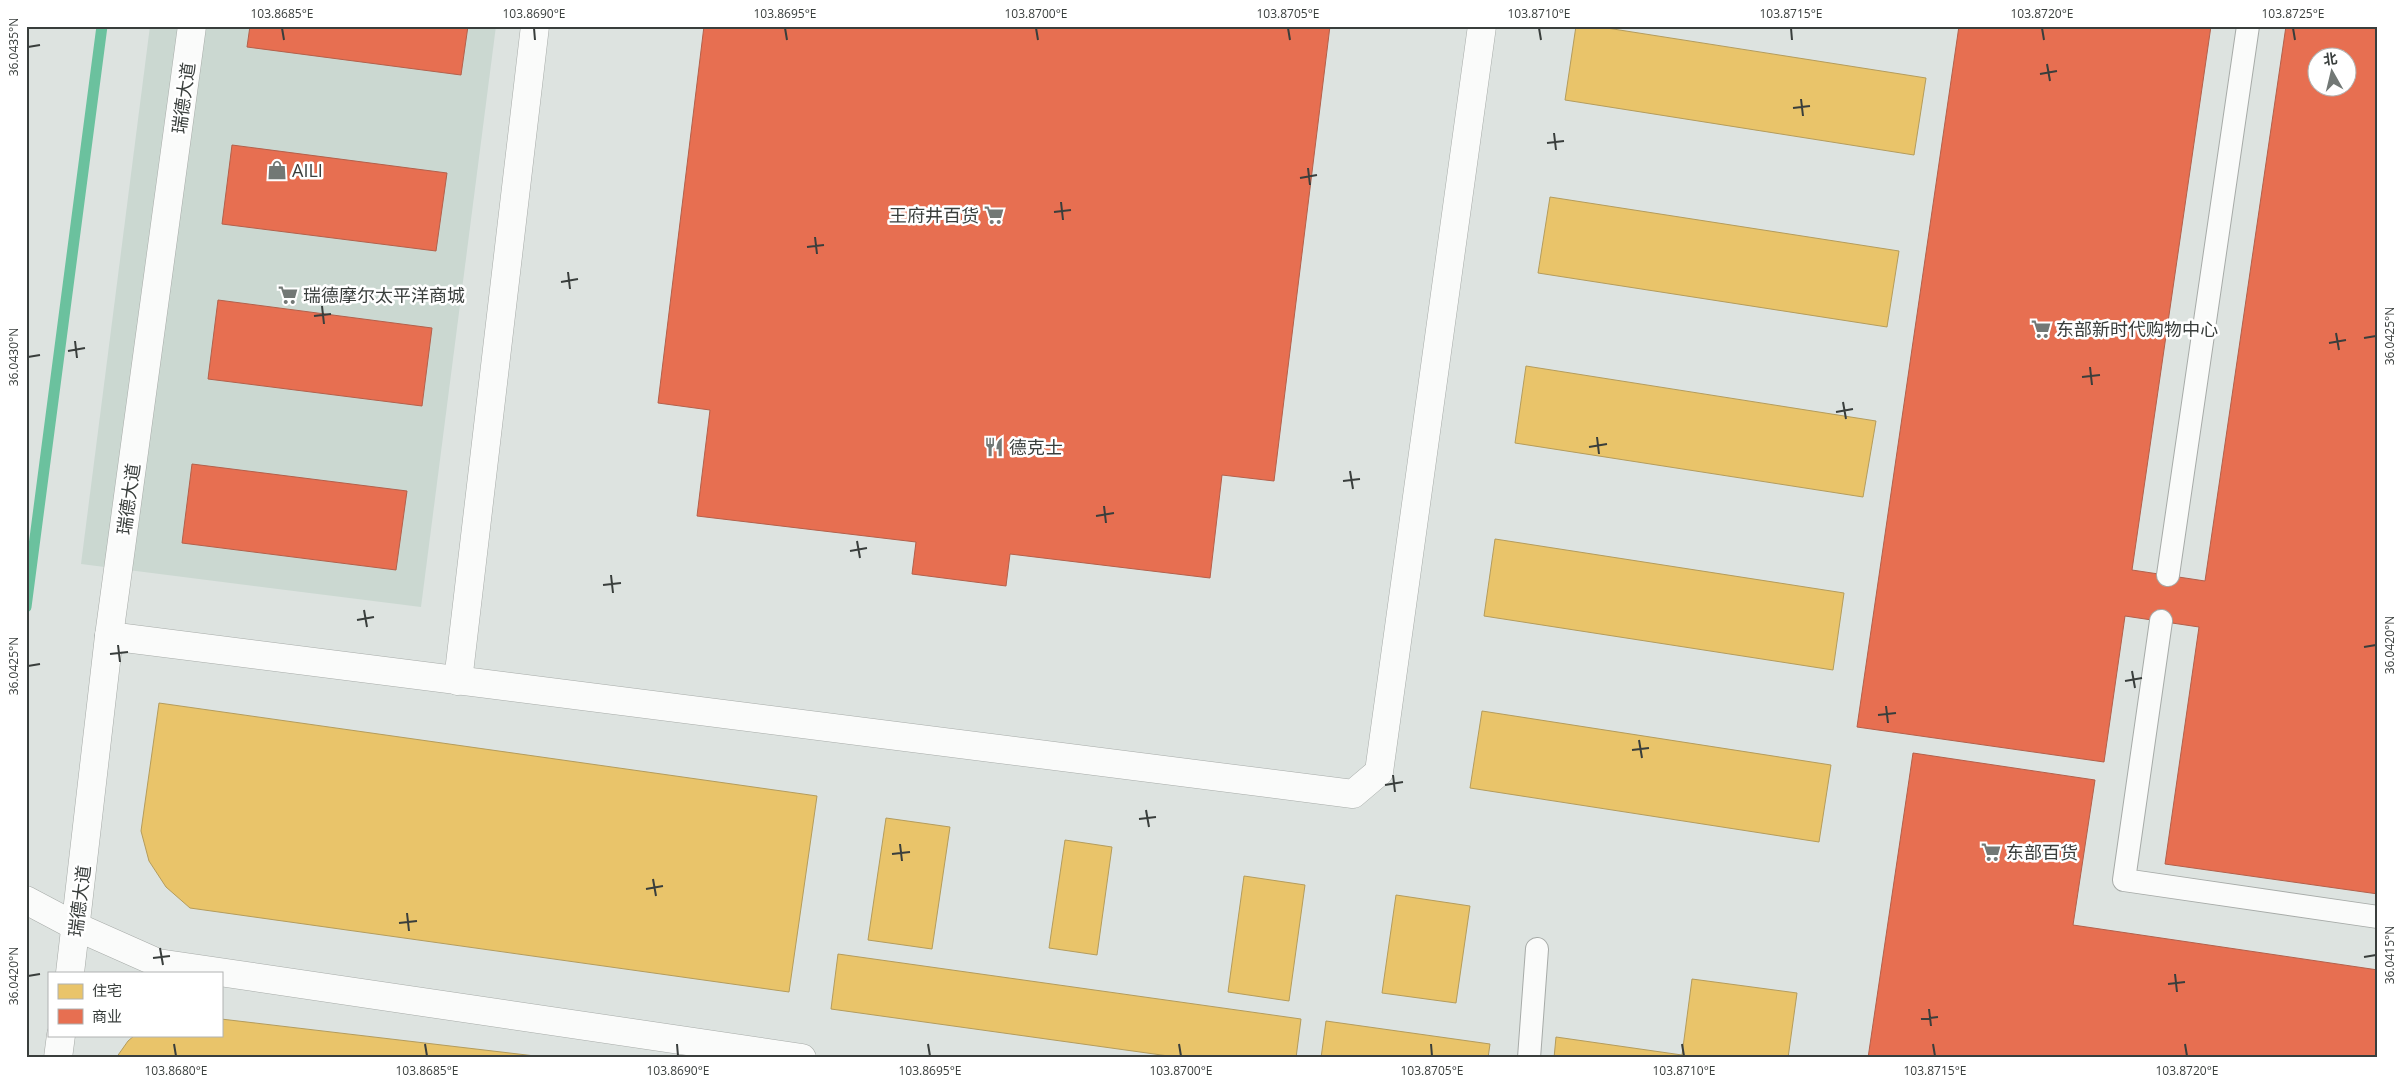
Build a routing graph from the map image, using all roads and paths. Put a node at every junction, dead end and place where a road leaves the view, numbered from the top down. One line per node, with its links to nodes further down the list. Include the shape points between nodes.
1 (192, 26): 7 (street, 瑞德大道)
2 (535, 26): 8 (street)
3 (1482, 26): 8 (street, via 1379,772 1353,794)
4 (2248, 26): 5 (lane)
5 (2168, 575)
6 (2161, 621): 10 (lane, via 2124,880)
7 (109, 636): 8 (street); 11 (street, 瑞德大道)
8 (458, 681)
9 (26, 900): 11 (street)
10 (2378, 917)
11 (77, 927): 13 (street, 瑞德大道); 14 (street, via 158,963)
12 (1537, 949): 19 (lane)
13 (70, 972)
14 (219, 972)
15 (222, 972): 18 (street)
16 (61, 1036): 17 (street)
17 (58, 1058)
18 (802, 1058)
19 (1529, 1058)

